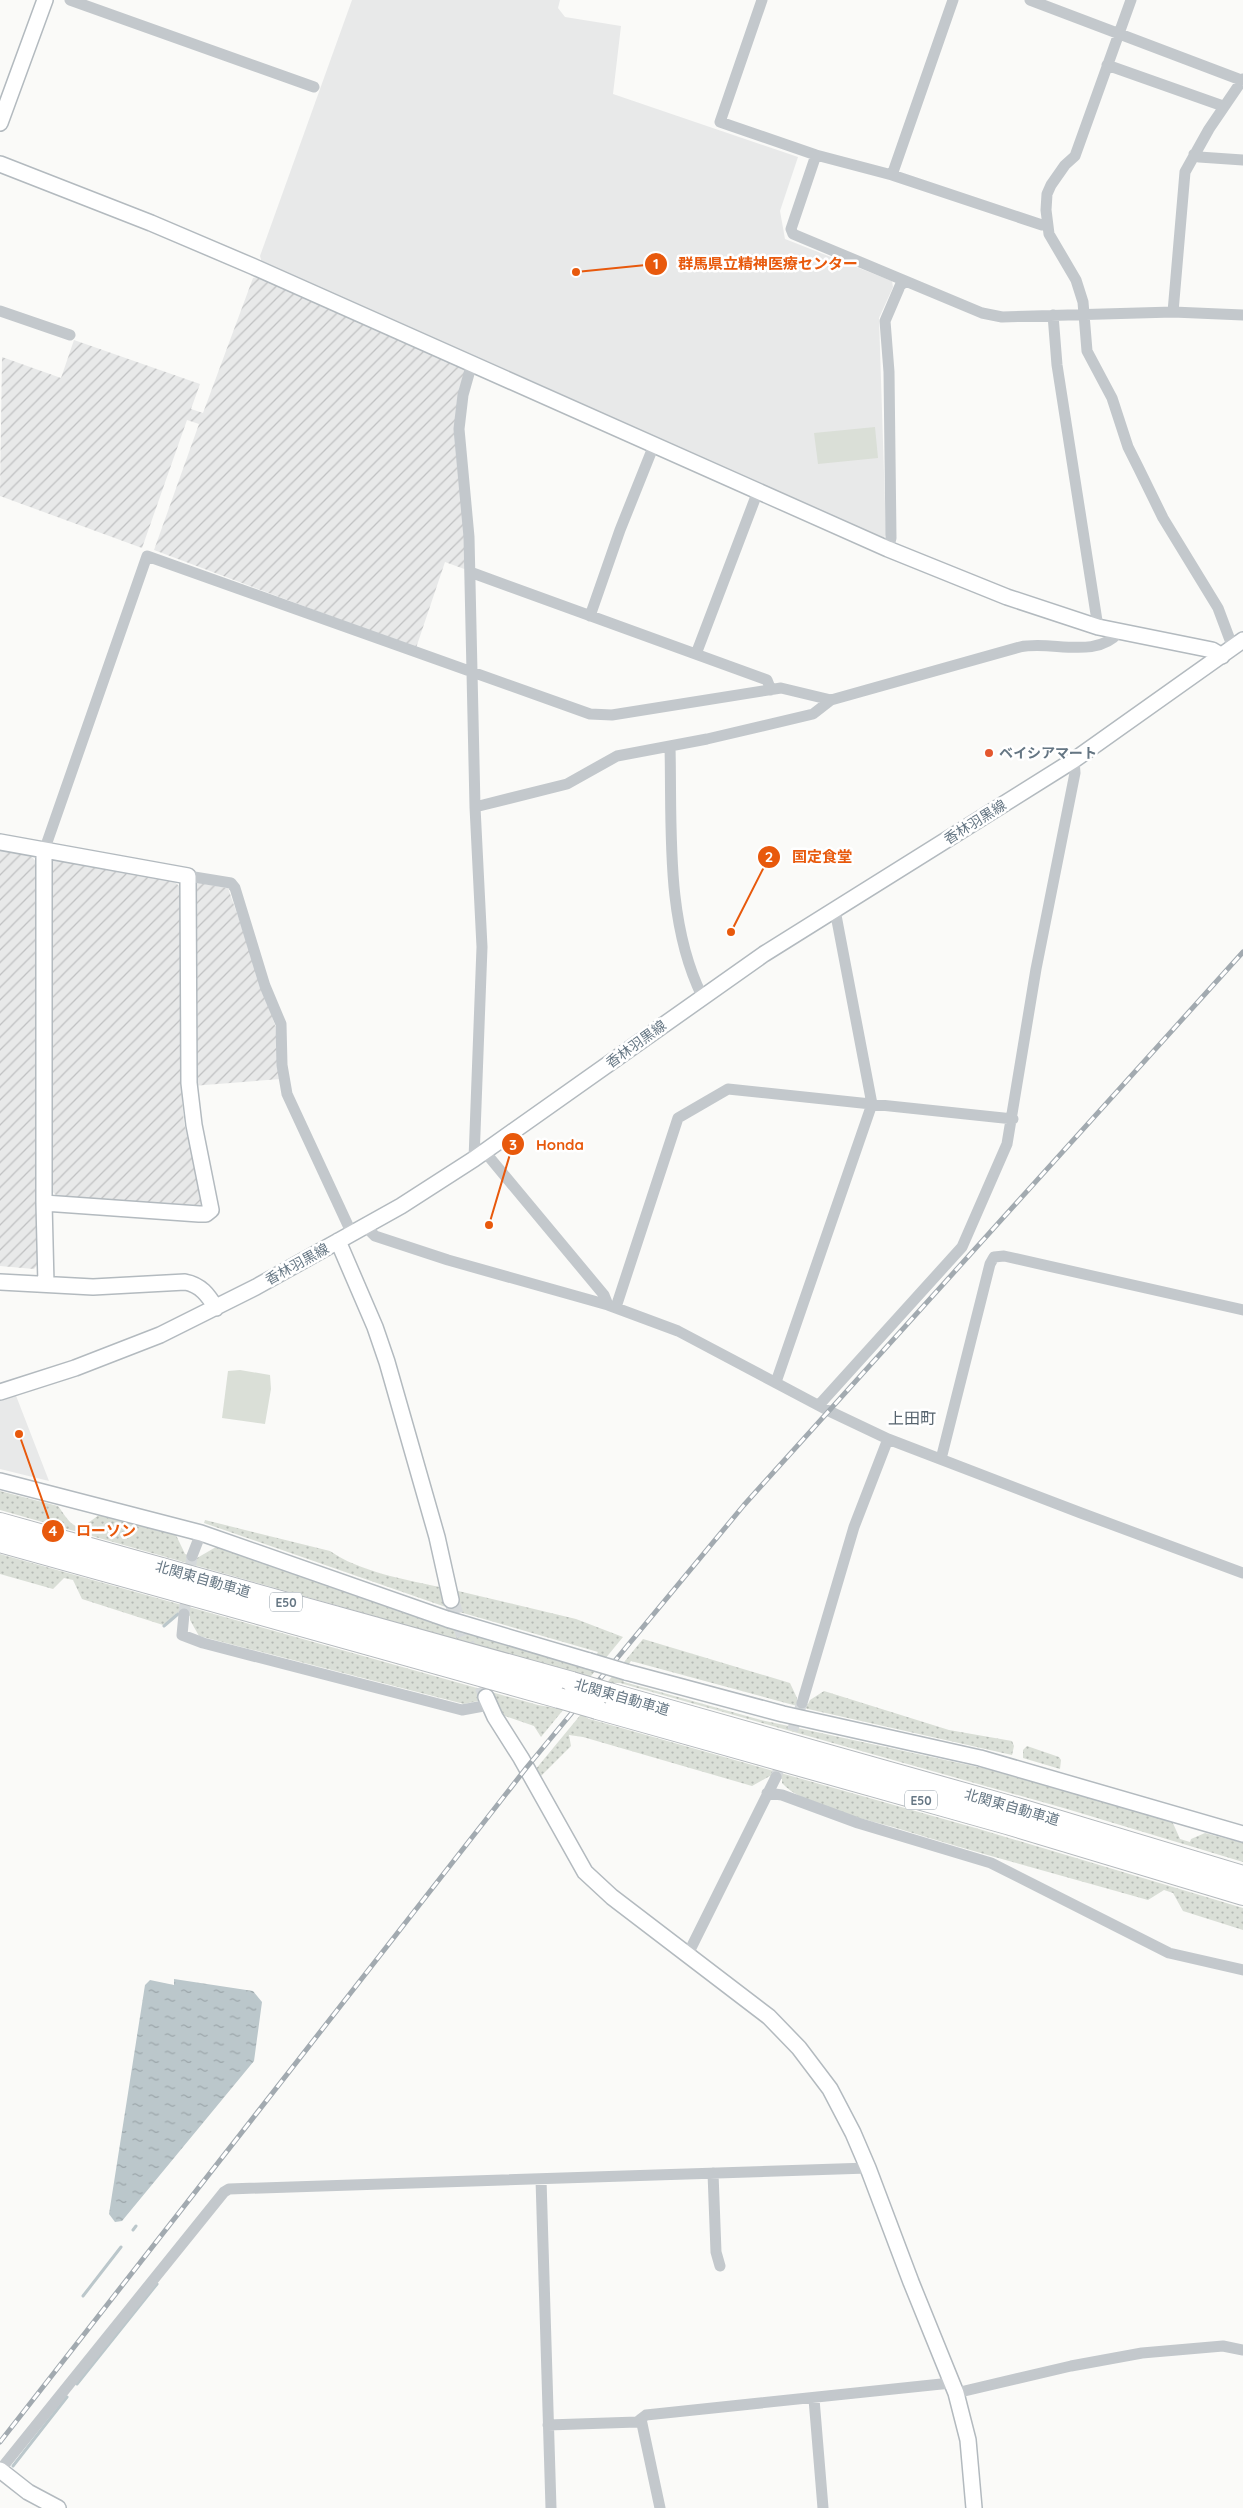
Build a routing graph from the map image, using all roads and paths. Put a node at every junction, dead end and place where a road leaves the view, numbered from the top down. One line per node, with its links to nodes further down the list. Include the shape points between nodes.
1 (45, 0): 12 (street)
2 (70, 0): 10 (street)
3 (762, 0): 13 (street, via 720,122)
4 (953, 0): 17 (street)
5 (1030, 0): 7 (street)
6 (1131, 0): 7 (street)
7 (1119, 32): 8 (street); 9 (street)
8 (1107, 65): 11 (street); 18 (street, via 1075,156 1062,169 1047,194)
9 (1242, 79): 11 (street)
10 (314, 87)
11 (1223, 106): 14 (street)
12 (0, 123)
13 (816, 154): 17 (street); 19 (street, via 791,229 793,234)
14 (1194, 154): 15 (street); 21 (street, via 1185,172)
15 (1243, 160)
16 (0, 164): 26 (street, via 151,222)
17 (892, 175): 18 (street, via 1042,224)
18 (1048, 223): 22 (street, via 1049,234 1076,280)
19 (905, 281): 23 (street, via 989,316); 29 (street, via 885,322 889,372 891,528)
20 (0, 311): 25 (street)
21 (1173, 312): 22 (street); 24 (street)
22 (1086, 313): 23 (street); 34 (street, via 1088,354 1112,398 1128,446 1163,518 1221,614)
23 (1054, 315): 32 (street, via 1056,365)
24 (1243, 315)
25 (70, 335)
26 (472, 363): 27 (street); 30 (street, via 463,395 459,429)
27 (654, 445): 28 (street); 31 (street)
28 (758, 491): 29 (street); 35 (street)
29 (888, 549): 32 (street, via 1007,597)
30 (470, 572): 31 (street); 36 (street)
31 (590, 616): 35 (street)
32 (1098, 627): 33 (street)
33 (1119, 632): 34 (street, via 1212,650); 38 (street, via 1111,640 1096,646 1029,645)
34 (1236, 648): 40 (street, 香林羽黒線)
35 (696, 654): 37 (street, via 767,680)
36 (473, 672): 37 (street, via 572,709 597,715); 41 (street); 43 (street, via 147,556)
37 (771, 690): 38 (street, via 781,688)
38 (831, 700): 39 (street, via 813,714)
39 (670, 746): 41 (street, via 617,756 567,784); 46 (street, via 673,867 682,946)
40 (1074, 760): 45 (street, 香林羽黒線); 48 (street, via 1075,773 1036,970)
41 (475, 807): 49 (street, via 482,947 473,1151)
42 (0, 842): 43 (street)
43 (44, 851): 44 (street); 50 (street)
44 (188, 876): 50 (street, via 189,1083 211,1210 199,1214); 51 (street, via 231,883 235,888 265,986 281,1024 282,1065 287,1094)
45 (835, 910): 46 (street, 香林羽黒線); 47 (street)
46 (702, 996): 49 (street, 香林羽黒線)
47 (872, 1104): 48 (street); 55 (street, via 728,1090 678,1118); 58 (street)
48 (1013, 1119): 60 (street, via 1007,1144 962,1247)
49 (480, 1156): 51 (street, 香林羽黒線); 55 (street)
50 (44, 1203): 54 (street)
51 (358, 1230): 52 (street, 香林羽黒線); 55 (street, via 448,1260)
52 (338, 1241): 56 (street, 香林羽黒線); 69 (street, via 387,1362 437,1537)
53 (0, 1282): 54 (street)
54 (46, 1284): 56 (street, via 121,1287 185,1282 204,1291)
55 (612, 1306): 58 (street, via 678,1330)
56 (216, 1308): 59 (street, 香林羽黒線, via 110,1355)
57 (1243, 1310): 62 (street, via 1004,1256 994,1257)
58 (776, 1382): 60 (street)
59 (0, 1392)
60 (819, 1405): 61 (street)
61 (888, 1438): 62 (street); 73 (street, via 854,1527)
62 (941, 1459): 68 (street)
63 (0, 1481): 65 (street)
64 (0, 1522): 72 (highway, 北関東自動車道 / E50, bridge, via 572,1682)
65 (201, 1533): 67 (street); 76 (street, bridge, via 447,1619 626,1672 783,1714 980,1758)
66 (0, 1542): 72 (highway, 北関東自動車道 / E50, bridge, via 559,1698)
67 (192, 1556)
68 (1243, 1573)
69 (451, 1600)
70 (184, 1614): 71 (street, via 182,1635 203,1643 462,1710)
71 (487, 1701): 79 (street, via 585,1872 612,1897)
72 (603, 1701): 77 (highway, 北関東自動車道 / E50, via 1010,1806); 78 (highway, 北関東自動車道 / E50)
73 (802, 1703)
74 (776, 1777): 75 (street)
75 (767, 1793): 79 (street); 80 (street, via 782,1795 833,1815 991,1863 1169,1953)
76 (1243, 1834)
77 (1243, 1876)
78 (1243, 1895)
79 (688, 1954): 81 (street, via 769,2017 800,2048 842,2110)
80 (1243, 1970)
81 (868, 2168): 82 (street); 86 (street)
82 (713, 2173): 83 (street); 84 (street, via 716,2252)
83 (541, 2179): 89 (street); 90 (street, via 229,2189)
84 (720, 2266)
85 (1243, 2350): 86 (street, via 1223,2346 1142,2352)
86 (954, 2388): 87 (street); 95 (street, via 968,2440)
87 (814, 2399): 88 (street, via 646,2415); 94 (street)
88 (641, 2419): 89 (street, via 637,2422); 93 (street)
89 (548, 2425): 92 (street)
90 (0, 2470): 91 (street, via 28,2492)
91 (58, 2508)
92 (551, 2508)
93 (660, 2508)
94 (823, 2508)
95 (974, 2508)

